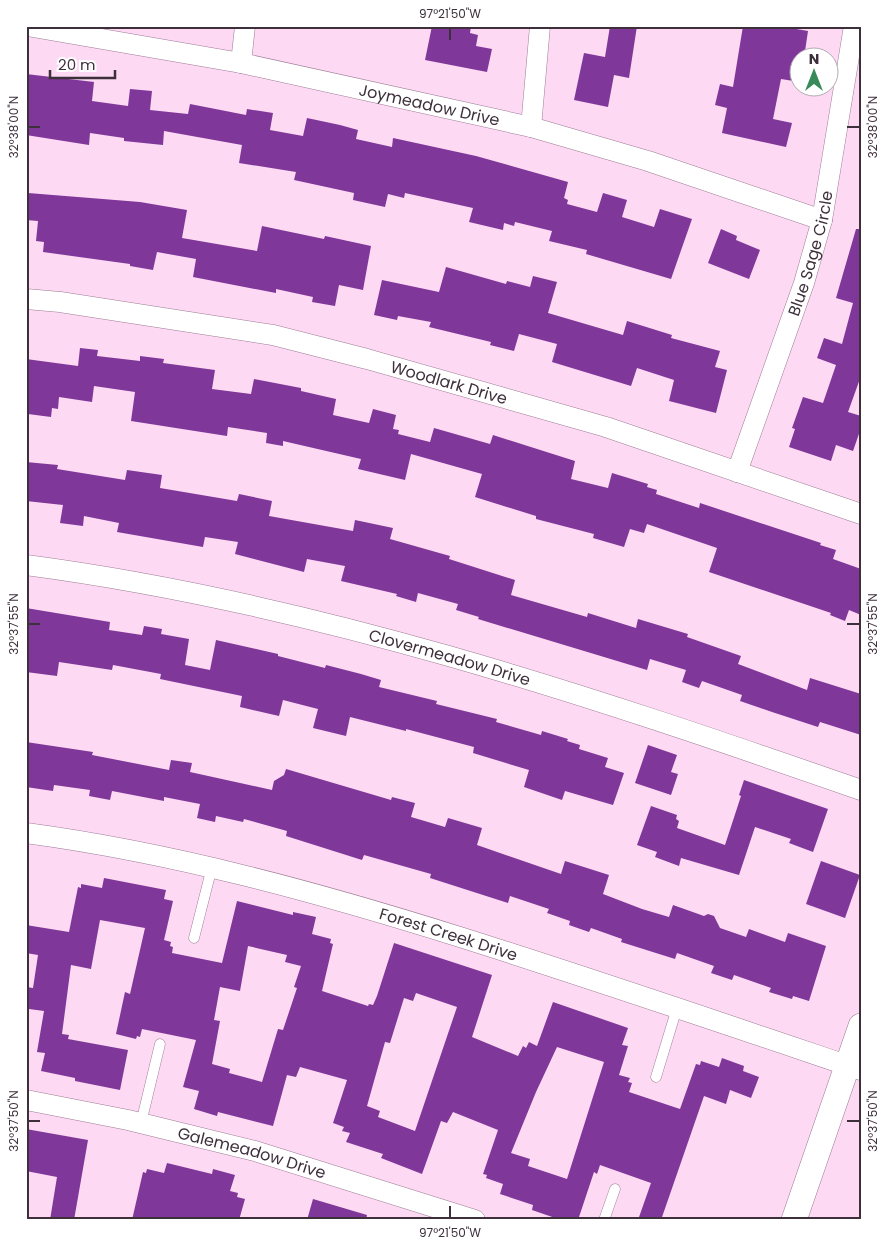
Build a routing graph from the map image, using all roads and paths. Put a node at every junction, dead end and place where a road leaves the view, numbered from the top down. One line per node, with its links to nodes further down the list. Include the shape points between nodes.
1 (27, 26): 5 (street, Joymeadow Drive)
2 (245, 26): 5 (street)
3 (540, 26): 6 (street)
4 (854, 26): 7 (street, Blue Sage Circle)
5 (241, 63): 6 (street, Joymeadow Drive)
6 (531, 127): 7 (street, Joymeadow Drive, via 648,161)
7 (822, 220): 9 (street, Blue Sage Circle, via 804,283)
8 (26, 299): 9 (street, Woodlark Drive, via 273,335 606,427)
9 (737, 472): 10 (street, Woodlark Drive)
10 (861, 514)
11 (26, 565): 12 (street, Clovermeadow Drive, via 194,594 303,617 439,652 642,714)
12 (861, 790)
13 (26, 833): 14 (street, Forest Creek Drive, via 130,849)
14 (212, 867): 15 (lane); 16 (street, Forest Creek Drive, via 380,912)
15 (194, 938)
16 (677, 1008): 19 (street, Forest Creek Drive); 20 (lane)
17 (861, 1026): 19 (street)
18 (160, 1044): 22 (lane)
19 (854, 1068): 26 (street)
20 (656, 1077)
21 (26, 1100): 22 (street, Galemeadow Drive)
22 (141, 1123): 24 (street, Galemeadow Drive, via 255,1151)
23 (615, 1189): 25 (lane)
24 (475, 1220)
25 (604, 1220)
26 (794, 1220)

